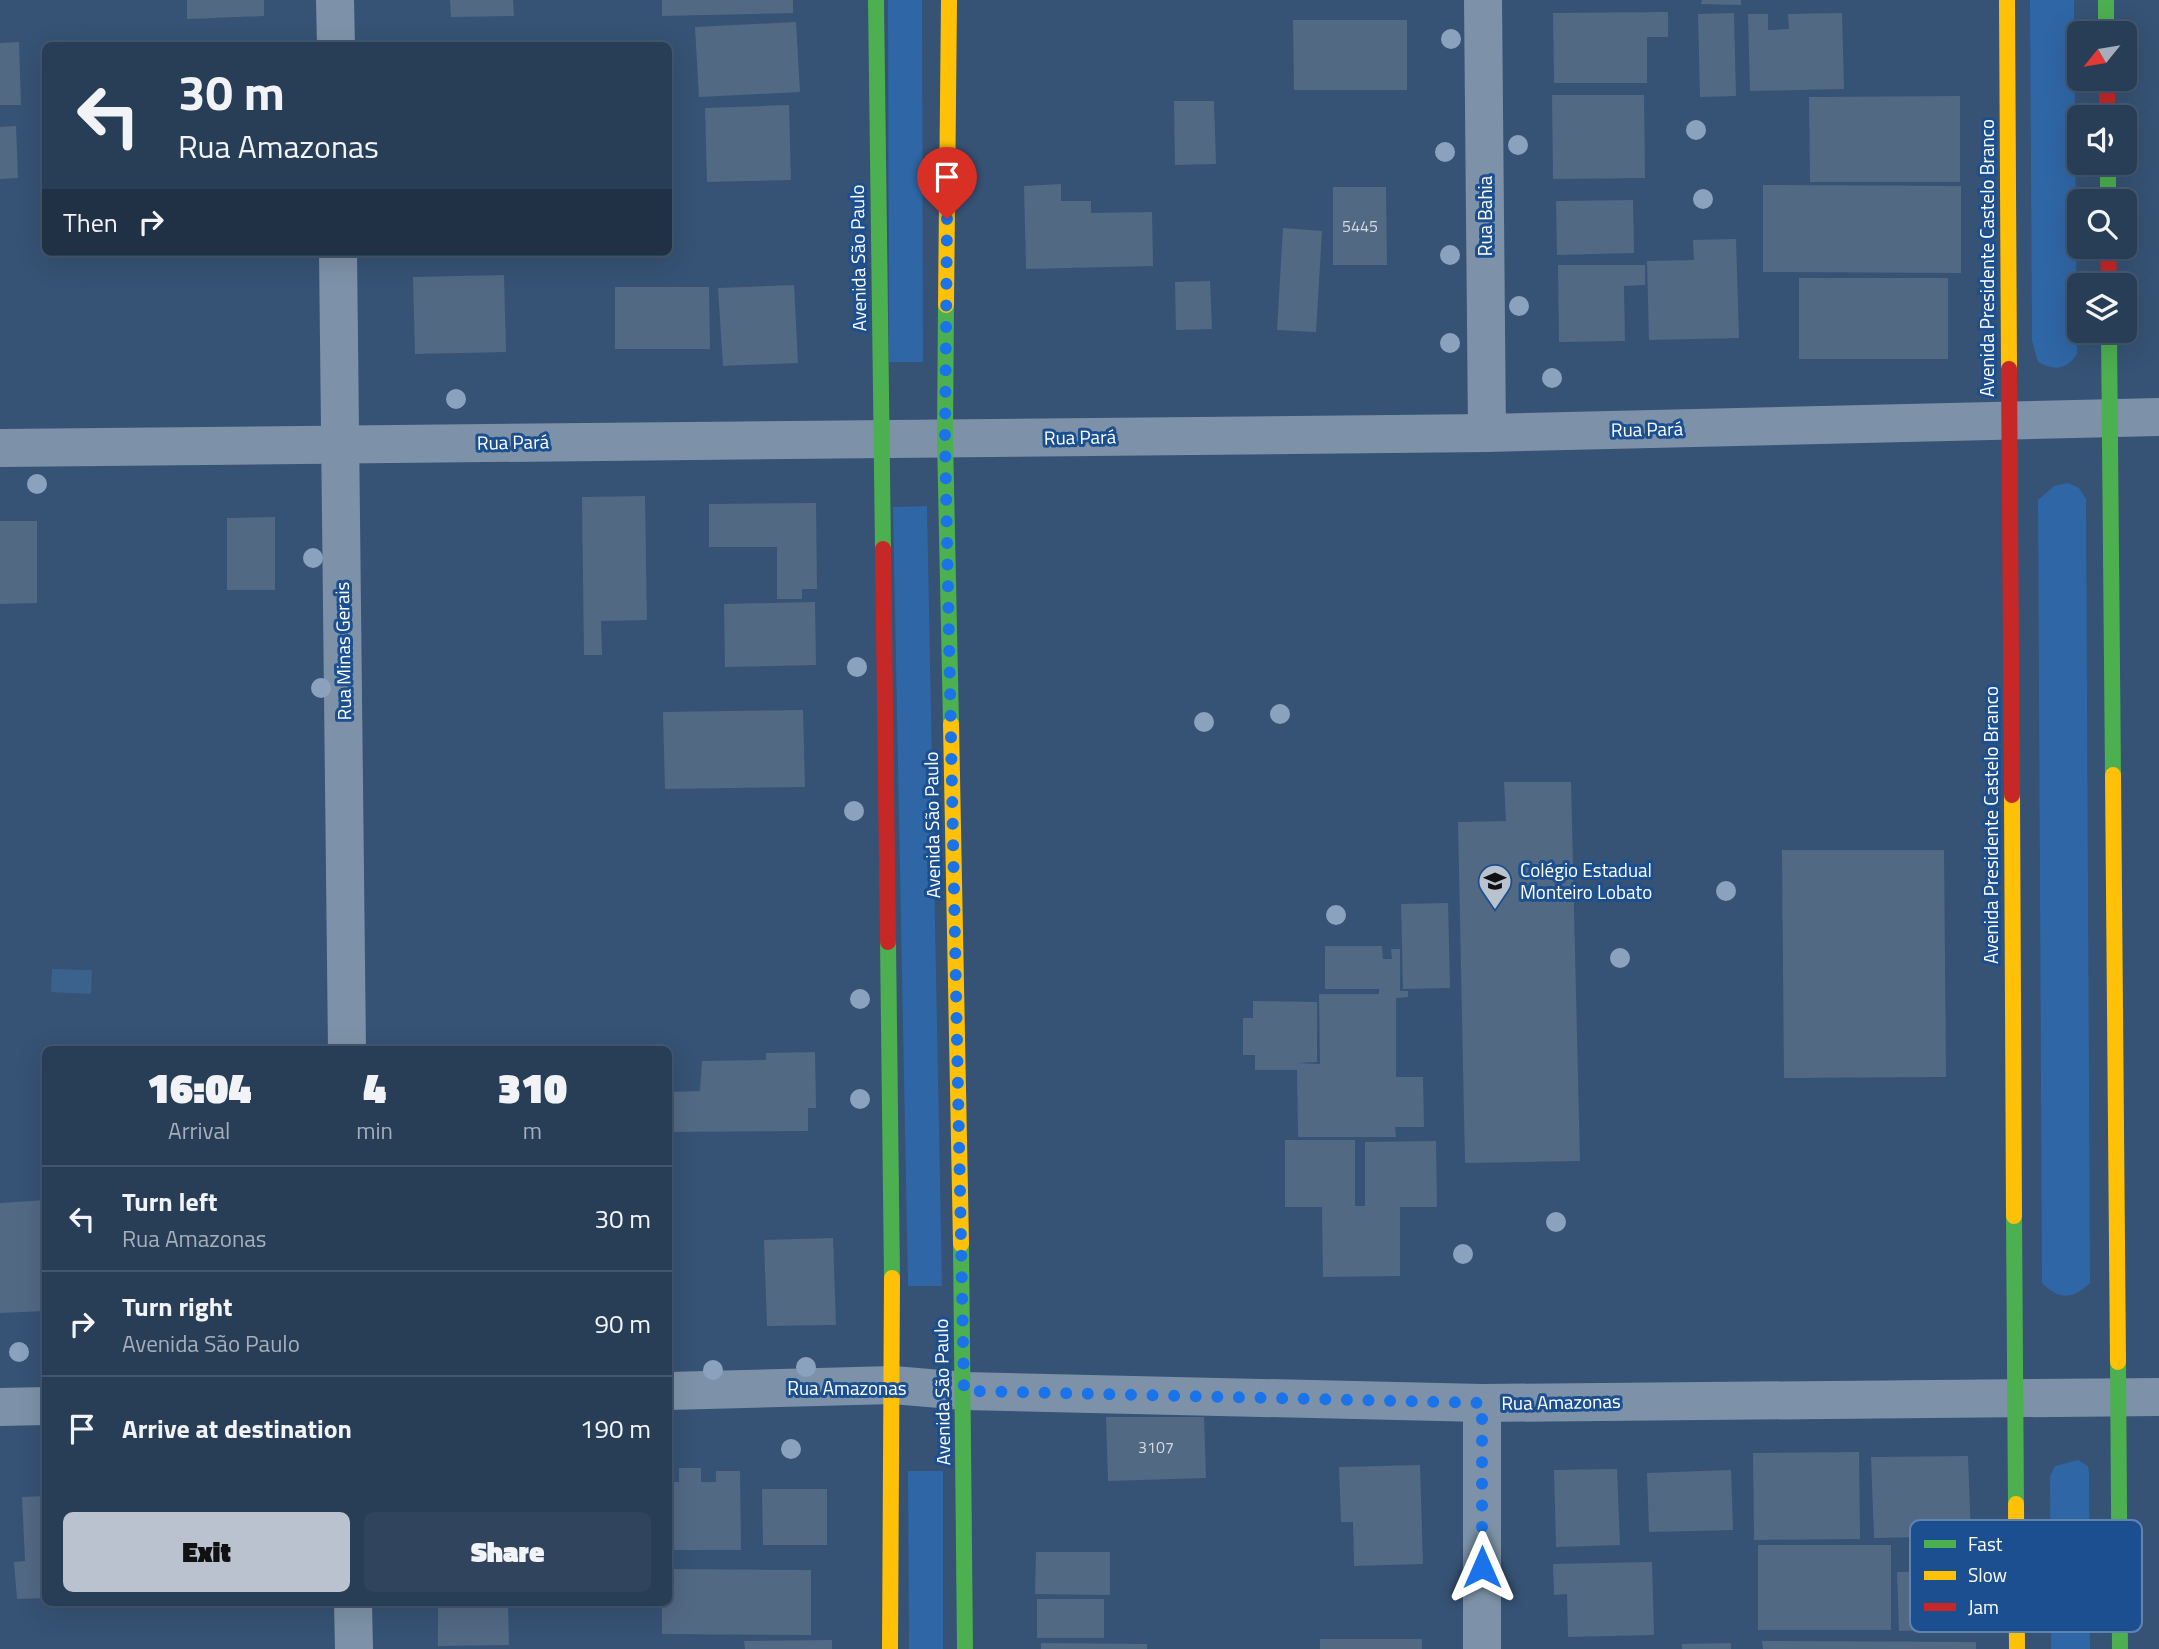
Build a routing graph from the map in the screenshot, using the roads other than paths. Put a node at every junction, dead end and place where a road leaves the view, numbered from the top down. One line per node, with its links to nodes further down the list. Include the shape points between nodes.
1 (335, 0): 8 (street)
2 (876, 0): 15 (street, Avenida São Paulo)
3 (949, 0): 16 (street, Avenida São Paulo)
4 (1483, 0): 14 (street, Rua Bahia)
5 (2007, 0): 12 (street, Avenida Presidente Castelo Branco)
6 (2106, 0): 7 (street)
7 (2106, 21)
8 (336, 42)
9 (338, 256): 17 (street, Rua Minas Gerais)
10 (2109, 343): 13 (street)
11 (2159, 417): 13 (street, Rua Pará)
12 (2009, 420): 13 (street, Rua Pará); 14 (street, Rua Pará); 25 (street, Avenida Presidente Castelo Branco)
13 (2110, 420): 23 (street)
14 (1487, 433): 16 (street, Rua Pará)
15 (880, 438): 16 (street, Rua Pará); 17 (street, Rua Pará); 20 (street, Avenida São Paulo)
16 (945, 438): 22 (street, Avenida São Paulo)
17 (340, 444): 18 (street, Rua Pará); 19 (street, Rua Minas Gerais)
18 (0, 448)
19 (347, 1046)
20 (893, 1385): 21 (street, Rua Amazonas); 22 (street, Rua Amazonas); 33 (street, Avenida São Paulo)
21 (672, 1391)
22 (964, 1391): 26 (street, Rua Amazonas); 34 (street, Avenida São Paulo)
23 (2118, 1396): 24 (street, Rua Amazonas); 25 (street, Rua Amazonas); 30 (street)
24 (2159, 1396)
25 (2015, 1397): 26 (street, Rua Amazonas); 29 (street, Avenida Presidente Castelo Branco)
26 (1482, 1403): 35 (street)
27 (42, 1406): 28 (street)
28 (0, 1407)
29 (2016, 1520)
30 (2119, 1520)
31 (353, 1606): 32 (street)
32 (354, 1649)
33 (890, 1649)
34 (965, 1649)
35 (1482, 1649)

